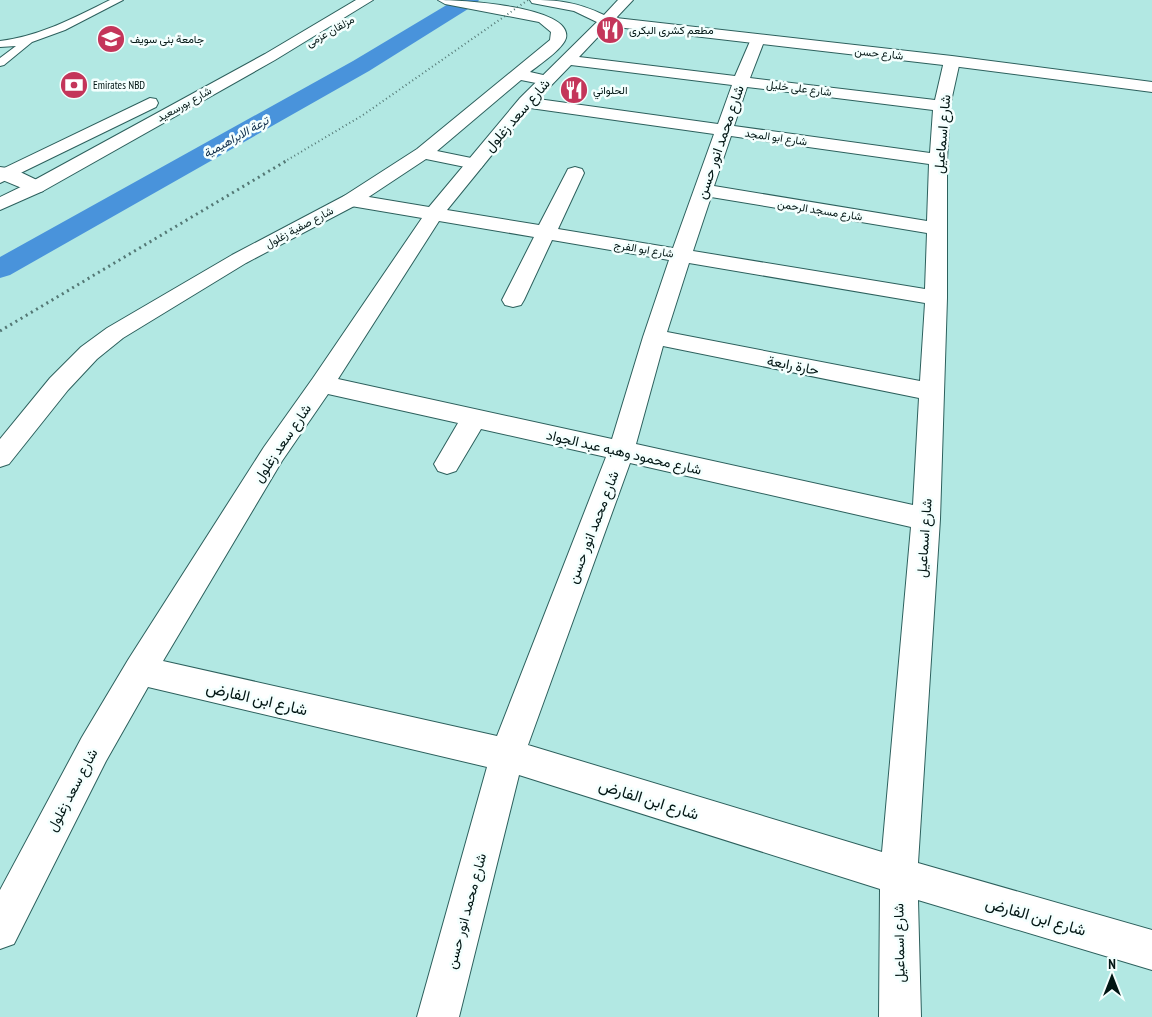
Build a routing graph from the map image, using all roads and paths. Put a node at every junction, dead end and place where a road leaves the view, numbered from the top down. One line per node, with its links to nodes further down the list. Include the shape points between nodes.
1 (118, 0): 10 (lane)
2 (338, 0): 8 (street)
3 (445, 0): 15 (street, شارع صفية زغلول, via 544,19 558,30 557,42)
4 (536, 0): 7 (street, via 578,8)
5 (626, 0): 7 (street, شارع سعد زغلول)
6 (374, 1): 28 (street, شارع بورسعيد)
7 (606, 21): 9 (street, شارع حسن); 12 (street, شارع سعد زغلول)
8 (279, 33)
9 (758, 39): 13 (street, شارع حسن); 17 (street, شارع محمد انور حسن)
10 (29, 41): 11 (lane); 14 (lane)
11 (0, 44)
12 (566, 60): 16 (street, شارع سعد زغلول); 17 (street, شارع على خليل)
13 (952, 61): 18 (street, شارع حسن); 21 (street, شارع اسماعيل)
14 (0, 63)
15 (518, 75): 16 (street); 23 (street, شارع صفية زغلول)
16 (546, 80): 20 (street, شارع سعد زغلول)
17 (740, 81): 21 (street, شارع على خليل); 22 (street, شارع محمد انور حسن)
18 (1152, 86)
19 (168, 93): 27 (street, شارع بورسعيد, via 84,137)
20 (526, 102): 22 (street, شارع ابو المجد); 25 (street, شارع سعد زغلول)
21 (942, 106): 24 (street, شارع اسماعيل)
22 (725, 130): 24 (street, شارع ابو المجد); 29 (street, شارع محمد انور حسن)
23 (423, 153): 25 (street); 30 (street, شارع صفية زغلول)
24 (938, 160): 33 (street, شارع اسماعيل)
25 (475, 164): 32 (street, شارع سعد زغلول)
26 (575, 173): 34 (street)
27 (2, 174): 28 (street)
28 (36, 187): 31 (street, شارع بورسعيد)
29 (704, 190): 33 (street, شارع مسجد الرحمن); 35 (street, شارع محمد انور حسن)
30 (352, 200): 32 (street, شارع ابو الفرج); 43 (street, شارع صفية زغلول, via 239,259 115,333 89,353 59,384)
31 (0, 204)
32 (434, 214): 34 (street, شارع ابو الفرج); 39 (street, شارع سعد زغلول)
33 (937, 229): 36 (street, شارع اسماعيل)
34 (545, 234): 35 (street, شارع ابو الفرج); 37 (street)
35 (681, 256): 36 (street, شارع ابو الفرج); 38 (street, شارع محمد انور حسن)
36 (936, 298): 40 (street, شارع اسماعيل)
37 (513, 300)
38 (654, 337): 40 (street, حارة رابعة); 42 (street, شارع محمد انور حسن)
39 (322, 384): 41 (street, شارع محمود وهبه عبد الجواد); 46 (street, شارع سعد زغلول, via 273,454)
40 (932, 392): 45 (street, شارع اسماعيل)
41 (474, 418): 42 (street, شارع محمود وهبه عبد الجواد); 44 (street)
42 (621, 452): 45 (street, شارع محمود وهبه عبد الجواد); 47 (street, شارع محمد انور حسن)
43 (0, 456)
44 (447, 464)
45 (926, 519): 48 (street, شارع اسماعيل)
46 (139, 670): 47 (street, شارع ابن الفارض); 49 (street, شارع سعد زغلول, via 49,833)
47 (507, 755): 48 (street, شارع ابن الفارض); 51 (street, شارع محمد انور حسن)
48 (899, 876): 50 (street, شارع ابن الفارض); 52 (street, شارع اسماعيل)
49 (0, 930)
50 (1152, 950)
51 (438, 1017)
52 (900, 1017)

